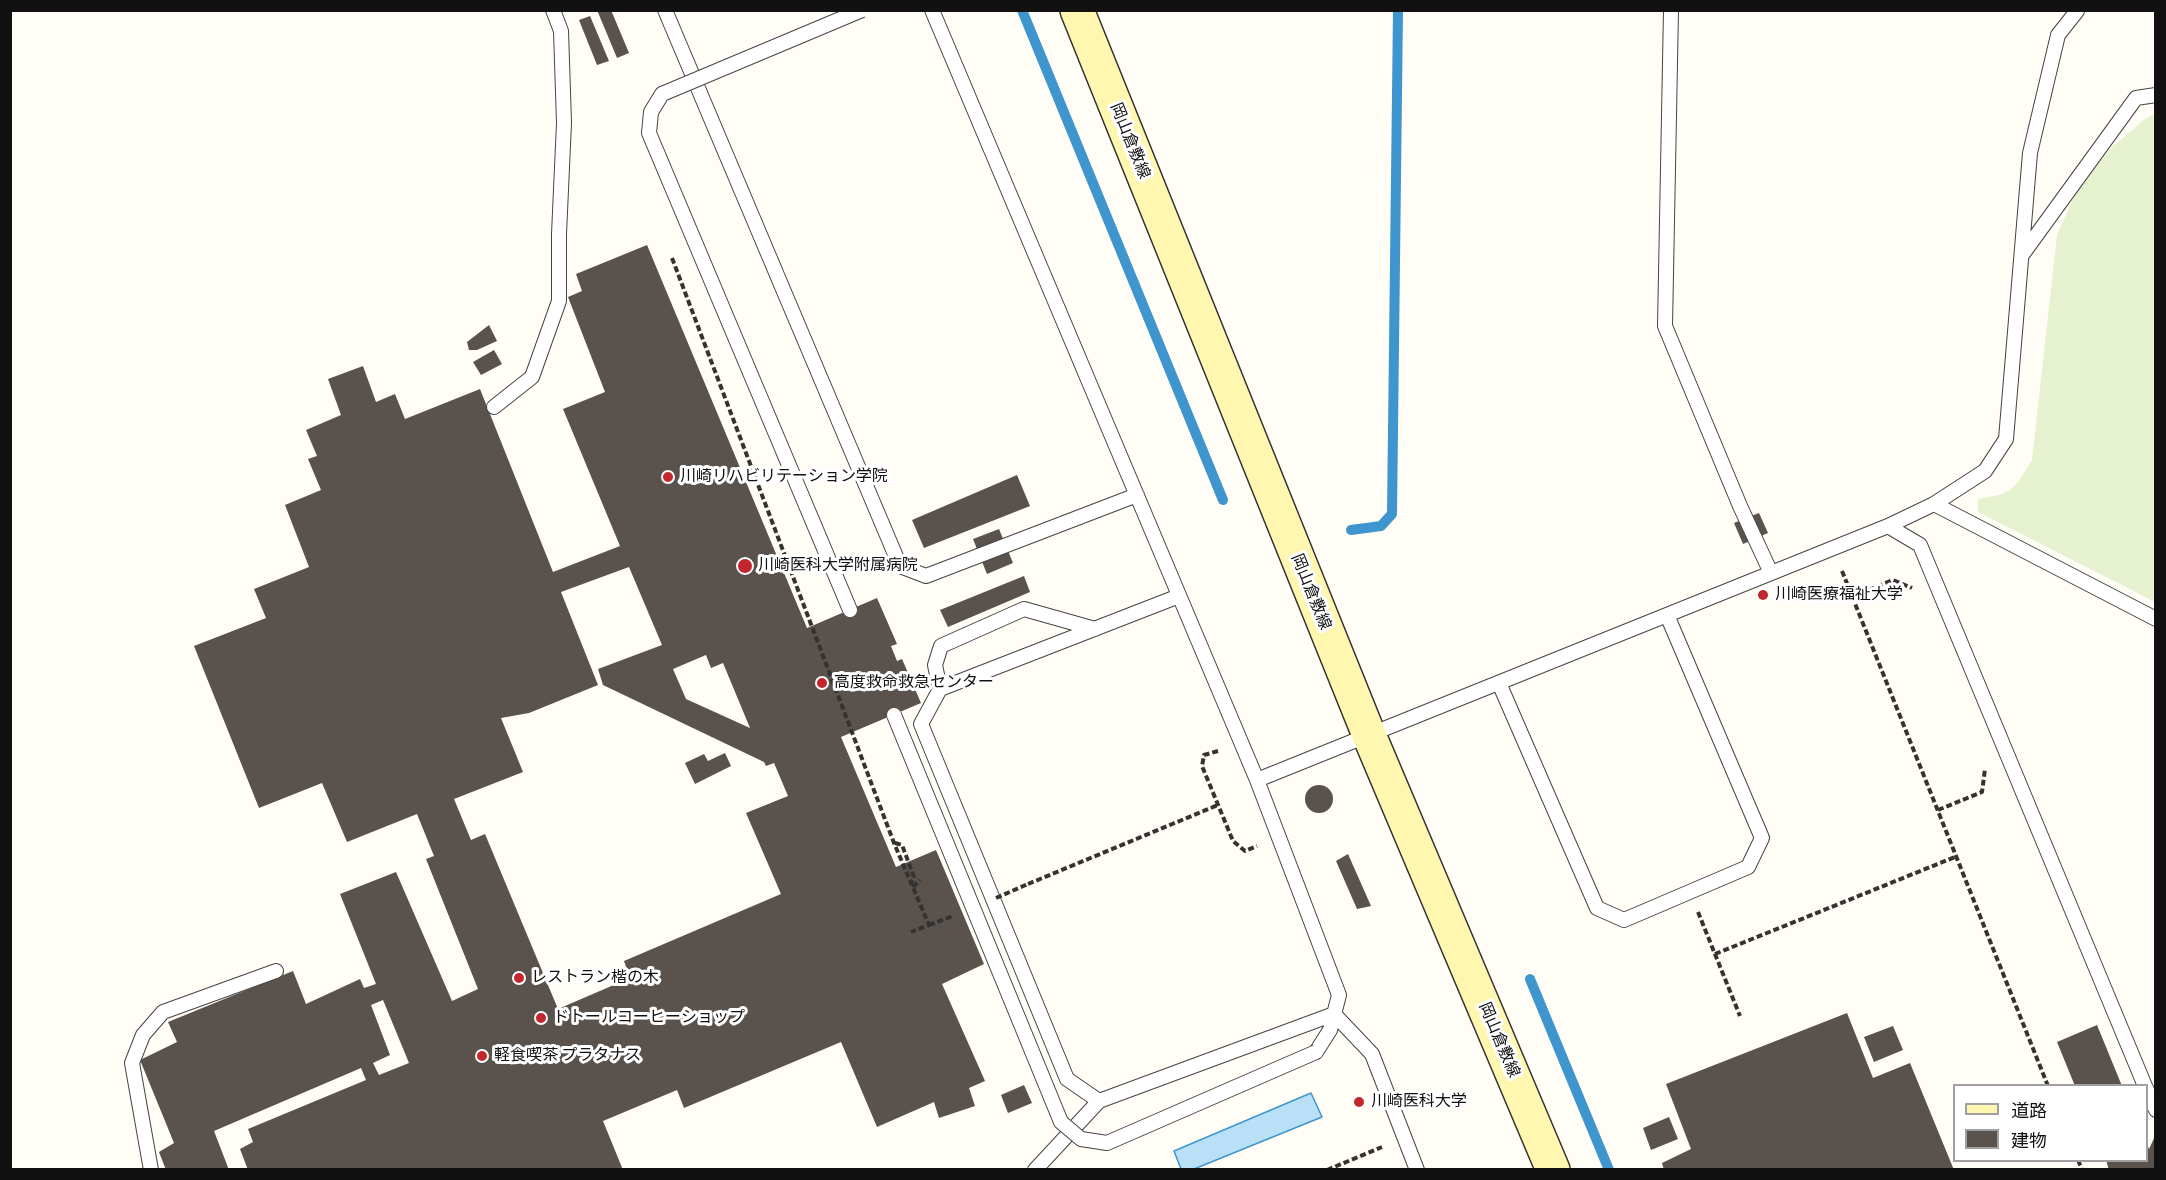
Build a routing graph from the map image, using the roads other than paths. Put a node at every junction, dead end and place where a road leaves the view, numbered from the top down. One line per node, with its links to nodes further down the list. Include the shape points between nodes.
1 (553, 10): 10 (lane, via 561,32 564,123 559,300 532,377)
2 (665, 10): 11 (lane, via 900,566 926,576)
3 (862, 10): 16 (lane, bridge, via 662,94 651,112 649,133)
4 (932, 10): 11 (lane)
5 (1077, 10): 23 (main road, 岡山倉敷線)
6 (1671, 10): 14 (lane, via 1665,326)
7 (2077, 11): 9 (lane, via 2058,35 2030,153)
8 (2156, 95): 9 (lane, via 2136,98)
9 (2021, 257): 12 (lane, via 2006,439 1985,471)
10 (494, 407)
11 (1137, 495): 15 (lane)
12 (1934, 504): 13 (lane); 18 (lane)
13 (1888, 526): 14 (lane); 27 (lane, via 1920,545)
14 (1771, 573): 17 (lane)
15 (1179, 596): 19 (lane); 24 (lane)
16 (850, 609)
17 (1667, 615): 20 (lane); 20 (lane, via 1762,838 1748,867 1624,920 1597,908)
18 (2156, 619)
19 (1095, 629): 21 (lane); 21 (lane, via 1024,609 941,646 935,665)
20 (1499, 682): 23 (lane)
21 (940, 689): 29 (lane, via 921,724 1067,1079)
22 (894, 715): 26 (lane, bridge, via 1061,1122 1081,1140 1107,1143 1316,1052 1330,1030)
23 (1369, 735): 24 (lane); 34 (main road, 岡山倉敷線)
24 (1257, 780): 26 (lane, via 1339,995)
25 (276, 971): 31 (lane, via 164,1012 143,1035 132,1063)
26 (1334, 1014): 29 (lane); 33 (lane, via 1372,1054)
27 (2145, 1084)
28 (2148, 1092): 30 (lane)
29 (1099, 1101): 32 (lane)
30 (2156, 1110)
31 (151, 1170)
32 (1035, 1170)
33 (1417, 1170)
34 (1554, 1170)

